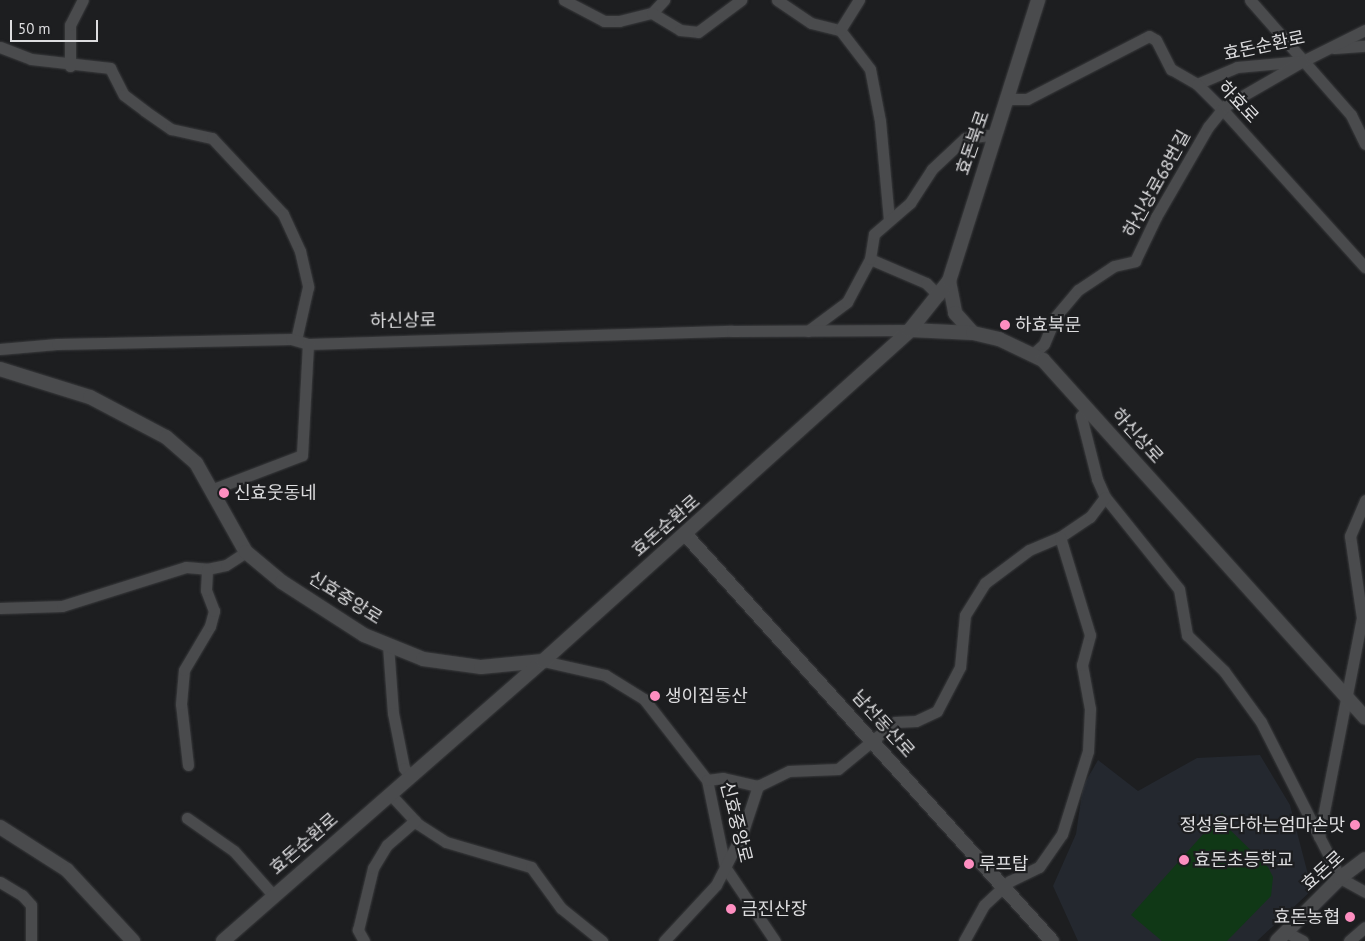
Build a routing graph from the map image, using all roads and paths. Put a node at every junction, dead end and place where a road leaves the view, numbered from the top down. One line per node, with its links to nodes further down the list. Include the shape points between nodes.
1 (83, 0): 16 (street, via 70,25)
2 (564, 0): 9 (street, via 604,20 635,19)
3 (664, 0): 9 (street)
4 (741, 0): 9 (street, via 698,32 680,30)
5 (777, 0): 10 (street, via 811,23)
6 (859, 0): 10 (street)
7 (1038, 0): 18 (street, 효돈북로)
8 (1250, 0): 15 (street)
9 (652, 13)
10 (840, 30): 22 (street, via 870,69 880,121)
11 (1365, 30): 14 (street, 효돈순환로)
12 (1365, 46): 14 (street)
13 (0, 47): 16 (street, via 31,60)
14 (1327, 49): 15 (street, 효돈순환로)
15 (1303, 61): 17 (street, 효돈순환로, via 1238,68); 19 (street, 하신상로68번길); 21 (street, via 1351,115)
16 (70, 66): 30 (street, via 110,68 124,96 145,111 171,128 212,138 283,214 300,251 308,287)
17 (1197, 84): 18 (street, 하효로, via 1171,68 1156,40 1149,36 1027,99); 19 (street, 하효로)
18 (1008, 98): 20 (street, 효돈북로)
19 (1222, 109): 24 (street, 하효로); 33 (street, 하신상로68번길, via 1161,209 1135,261 1114,266 1078,290 1056,316 1044,344)
20 (996, 134): 22 (street, via 965,138 932,168 910,203); 25 (street, 효돈북로)
21 (1365, 144)
22 (890, 220): 23 (street, via 874,234)
23 (870, 258): 26 (street, via 926,284); 28 (street, via 847,302)
24 (1365, 267)
25 (949, 281): 26 (street, 효돈북로); 29 (street, via 955,313)
26 (939, 296): 27 (street, 효돈순환로)
27 (910, 330): 28 (street, 하신상로); 29 (street, 하신상로); 39 (street, 효돈순환로)
28 (807, 332): 31 (street, 하신상로)
29 (973, 333): 33 (street, 하신상로)
30 (296, 340): 31 (street, 하신상로); 32 (street, 하신상로, via 57,344)
31 (308, 344): 36 (street, via 302,455)
32 (0, 349)
33 (1034, 353): 35 (street, 하신상로)
34 (0, 369): 36 (street, 신효중앙로, via 90,398 166,437 196,464)
35 (1088, 409): 37 (street, via 1081,416 1097,479); 46 (street, 하신상로)
36 (211, 490): 41 (street, 신효중앙로)
37 (1105, 497): 40 (street, via 1090,517); 57 (street, via 1179,590 1187,635 1224,671 1261,722)
38 (1365, 500): 46 (street, via 1350,536 1362,618)
39 (685, 534): 45 (street, 효돈순환로); 48 (street, 남선동산로)
40 (1060, 537): 48 (street, via 1029,550 986,583 965,615 960,667 937,711 916,721 895,722); 62 (street, via 1090,635 1082,665 1090,710 1088,751 1062,834 1039,867)
41 (246, 552): 42 (street, via 226,565); 44 (street, 신효중앙로, via 282,582 364,635)
42 (207, 569): 43 (street, via 186,567 62,606); 49 (street, via 206,590 214,610 210,626 184,670 181,704)
43 (0, 608)
44 (388, 645): 45 (street, 신효중앙로, via 423,659 481,667); 50 (street, via 393,713 404,768)
45 (543, 661): 50 (street, 효돈순환로); 51 (street, 신효중앙로, via 574,666 625,685 644,699)
46 (1346, 696): 47 (street, 하신상로); 57 (street)
47 (1365, 717)
48 (872, 739): 52 (street, via 838,769 789,771); 62 (street, 남선동산로)
49 (188, 765)
50 (410, 776): 53 (street, 효돈순환로)
51 (707, 780): 52 (street, via 723,778); 59 (street, 신효중앙로)
52 (758, 786): 59 (street, via 742,834)
53 (390, 794): 55 (street); 64 (street, 효돈순환로)
54 (187, 818): 64 (street, via 234,851)
55 (415, 822): 70 (street, via 387,845 373,868 358,930); 71 (street, via 446,842 531,867 561,908)
56 (0, 827): 68 (street, via 66,870)
57 (1319, 837): 60 (street)
58 (1365, 859): 60 (street, 효돈로)
59 (725, 867): 72 (street, via 697,908); 73 (street, 신효중앙로)
60 (1340, 878): 63 (street); 66 (street, 효돈로)
61 (0, 882): 67 (street, via 32,905)
62 (1004, 887): 74 (street, via 984,905); 75 (street, 남선동산로)
63 (1365, 892)
64 (274, 896): 69 (street, 효돈순환로)
65 (1365, 927): 77 (street)
66 (1281, 936): 76 (street, 효돈로)
67 (30, 941)
68 (133, 941)
69 (223, 941)
70 (364, 941)
71 (602, 941)
72 (664, 941)
73 (775, 941)
74 (964, 941)
75 (1052, 941)
76 (1303, 941)
77 (1349, 941)

